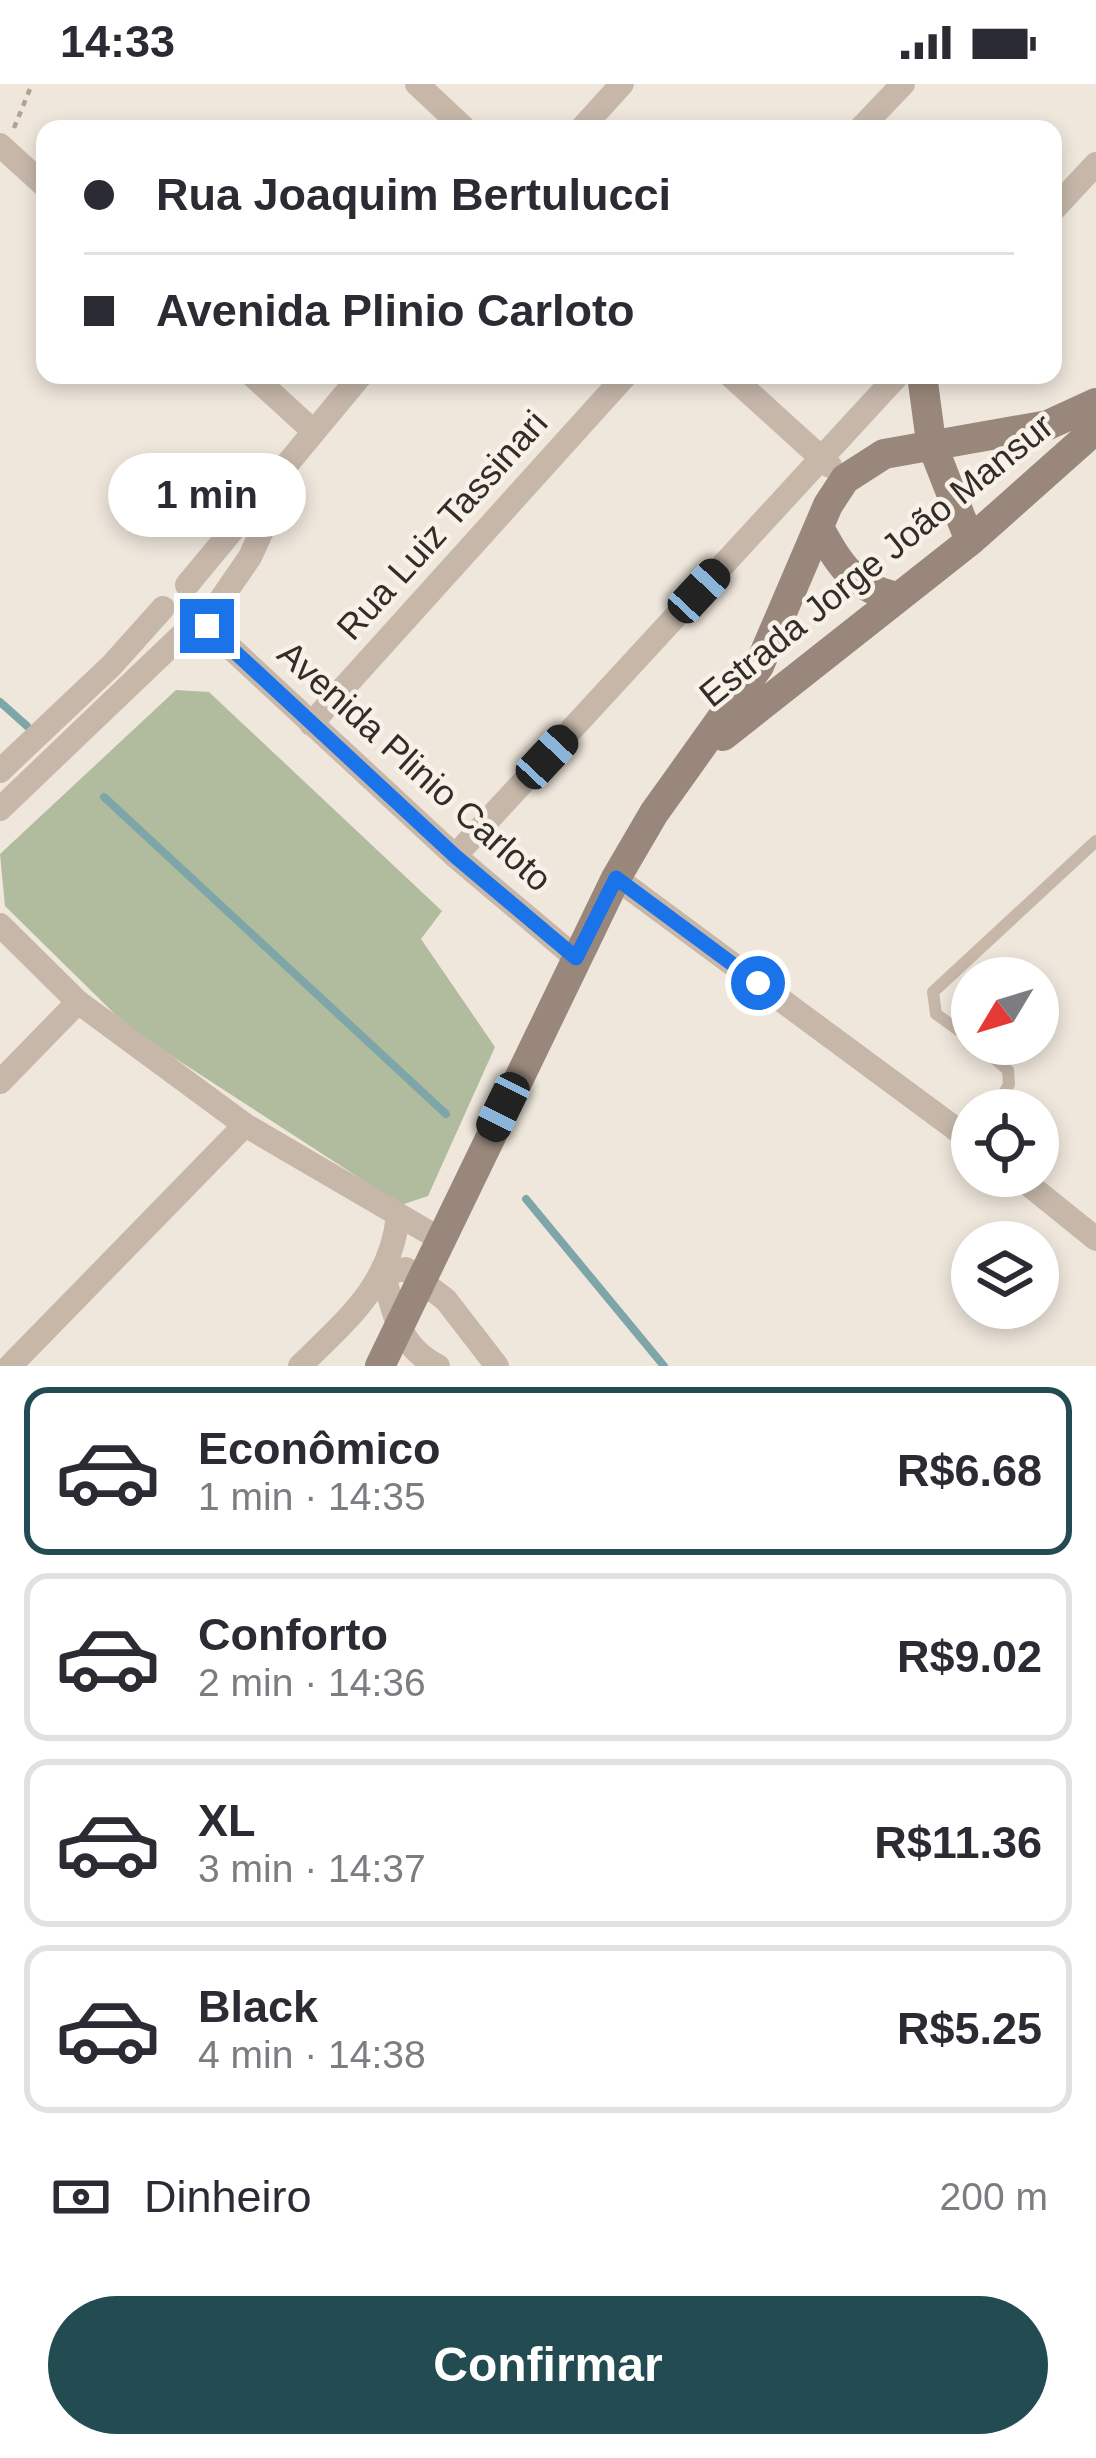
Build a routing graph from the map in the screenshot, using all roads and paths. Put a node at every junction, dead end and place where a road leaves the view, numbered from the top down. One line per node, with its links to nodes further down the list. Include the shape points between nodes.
1 (32, 84): 8 (path)
2 (417, 84): 5 (street)
3 (622, 84): 6 (street)
4 (903, 84): 7 (street)
5 (456, 120)
6 (588, 120)
7 (869, 120)
8 (3, 147): 10 (street)
9 (1096, 164): 11 (street)
10 (36, 178)
11 (1062, 200)
12 (259, 384): 20 (street)
13 (353, 384): 20 (street)
14 (618, 384): 29 (street, Rua Luiz Tassinari)
15 (740, 384): 22 (street)
16 (892, 384): 22 (street)
17 (923, 384): 21 (street)
18 (1096, 403): 21 (street, Estrada Jorge João Mansur, via 1048,424)
19 (1096, 429): 24 (street, Estrada Jorge João Mansur)
20 (305, 440): 25 (street); 28 (street, via 250,557)
21 (931, 442): 22 (street, Estrada Jorge João Mansur); 24 (street)
22 (833, 468): 23 (street, Estrada Jorge João Mansur); 34 (street)
23 (819, 527): 26 (street, via 852,578); 30 (street, Estrada Jorge João Mansur, via 759,666)
24 (970, 541): 26 (street, Estrada Jorge João Mansur)
25 (187, 585): 27 (street, via 170,592); 28 (street, via 208,596)
26 (899, 597): 30 (street, Estrada Jorge João Mansur)
27 (163, 608): 28 (street, via 168,625); 31 (street)
28 (201, 624): 29 (street, Avenida Plinio Carloto); 32 (street)
29 (311, 724): 34 (street, Avenida Plinio Carloto)
30 (704, 749): 35 (street, Estrada Jorge João Mansur)
31 (0, 771)
32 (0, 809)
33 (1096, 841): 37 (lane)
34 (455, 856): 38 (street, Avenida Plinio Carloto)
35 (616, 878): 38 (street, Estrada Jorge João Mansur); 44 (street)
36 (2, 924): 40 (street)
37 (971, 957)
38 (576, 958): 47 (street, Estrada Jorge João Mansur)
39 (951, 975): 41 (lane, via 933,992 936,1014)
40 (78, 1002): 42 (street); 43 (street)
41 (951, 1025)
42 (0, 1082)
43 (245, 1125): 46 (street); 52 (street)
44 (951, 1125)
45 (1044, 1197): 48 (street)
46 (398, 1216): 47 (street); 49 (street)
47 (440, 1239): 50 (street, Estrada Jorge João Mansur)
48 (1096, 1239)
49 (384, 1273): 50 (street, via 406,1269); 51 (street); 53 (street)
50 (422, 1279): 51 (street, Estrada Jorge João Mansur); 56 (street)
51 (399, 1328): 54 (street, Estrada Jorge João Mansur); 55 (street, via 418,1356)
52 (10, 1366)
53 (300, 1366)
54 (380, 1366)
55 (438, 1366)
56 (497, 1366)

